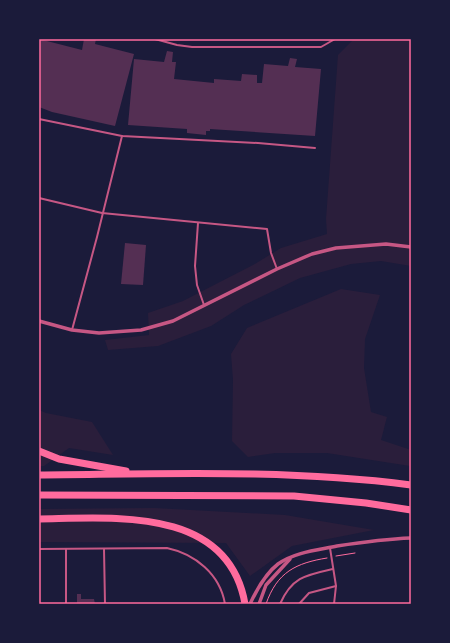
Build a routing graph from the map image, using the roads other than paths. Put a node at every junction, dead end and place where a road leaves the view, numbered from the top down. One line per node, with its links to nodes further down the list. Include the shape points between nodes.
1 (155, 39): 2 (lane, via 192,47 321,47)
2 (335, 39)
3 (39, 118): 4 (lane)
4 (122, 136): 5 (lane); 7 (lane)
5 (315, 148)
6 (39, 198): 7 (lane)
7 (102, 213): 8 (lane); 13 (lane)
8 (198, 223): 10 (lane, via 267,229); 11 (lane, via 195,266 197,285)
9 (411, 247): 10 (street, via 386,244 336,248 312,254)
10 (277, 269): 11 (street)
11 (204, 305): 13 (street, via 173,321 141,330 99,333)
12 (39, 321): 13 (street)
13 (72, 330)
14 (39, 451): 15 (highway, via 59,459)
15 (144, 474): 16 (highway); 17 (highway, via 252,473 376,480)
16 (39, 475)
17 (411, 485)
18 (39, 495): 19 (highway, via 294,496 366,502)
19 (411, 510)
20 (39, 519): 32 (highway, via 123,518 178,528 205,541 228,562 242,590)
21 (411, 538): 22 (street, via 382,539)
22 (330, 548): 26 (street); 27 (lane)
23 (39, 549): 24 (lane)
24 (66, 549): 25 (lane); 29 (lane)
25 (104, 549): 30 (lane); 31 (lane, via 167,548 183,553 210,572 221,588)
26 (292, 557): 33 (street, via 271,570 263,579); 34 (street, via 266,585)
27 (333, 569): 28 (lane); 35 (lane, via 307,575 294,582 285,592)
28 (336, 586): 36 (lane, via 309,593); 37 (lane)
29 (66, 604)
30 (105, 604)
31 (225, 604)
32 (245, 604)
33 (250, 604)
34 (259, 604)
35 (280, 604)
36 (299, 604)
37 (334, 604)

